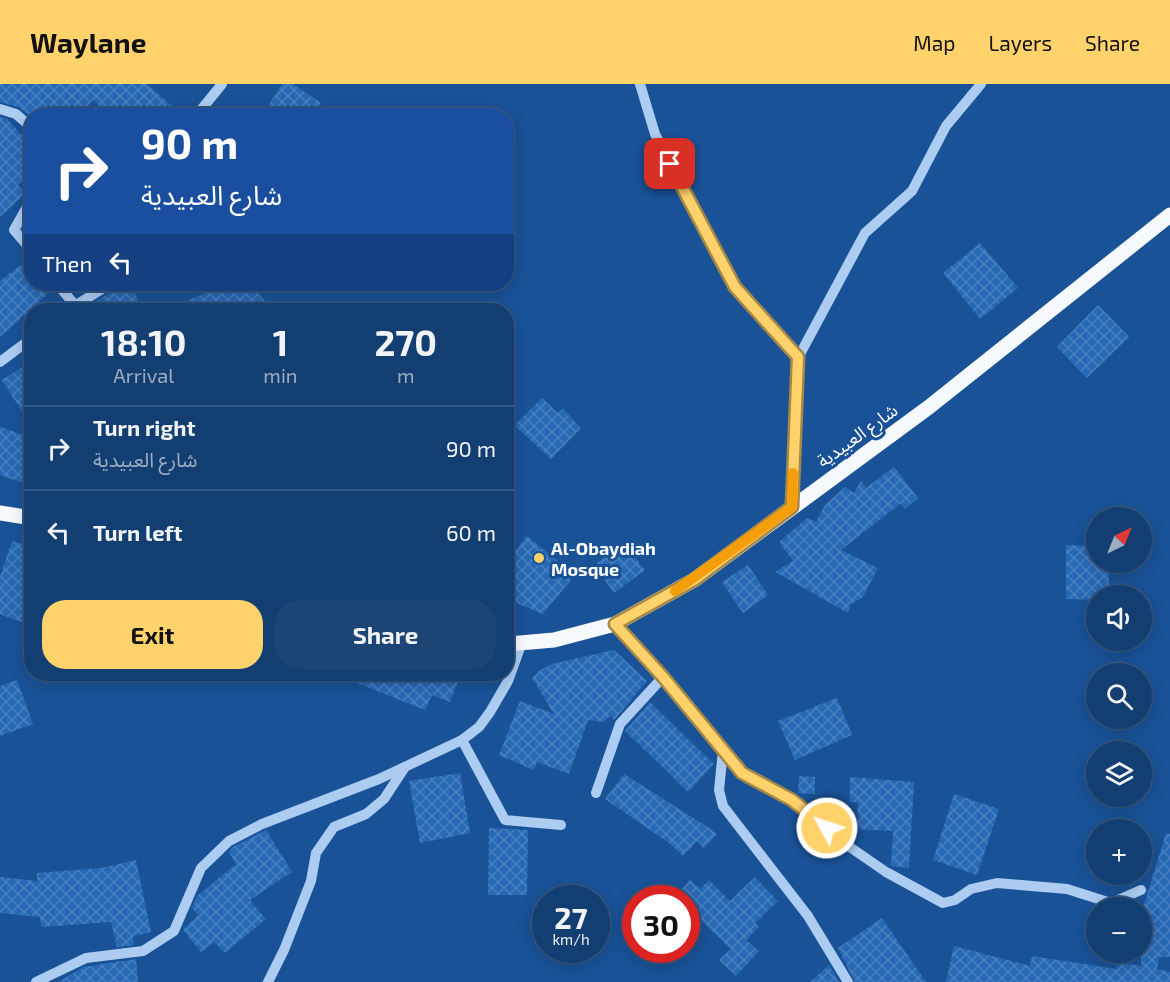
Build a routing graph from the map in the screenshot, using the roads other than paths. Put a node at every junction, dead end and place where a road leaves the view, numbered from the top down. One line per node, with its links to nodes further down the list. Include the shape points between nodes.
1 (222, 84): 4 (street)
2 (640, 84): 13 (street, via 655,134 735,287)
3 (981, 84): 13 (street, via 946,126 912,191 865,233)
4 (202, 108)
5 (0, 109): 6 (street)
6 (24, 121)
7 (24, 212): 9 (street, via 14,230)
8 (1170, 215): 15 (main road, شارع العبيدية, via 929,407)
9 (24, 242)
10 (99, 291): 11 (street)
11 (79, 303)
12 (24, 344): 14 (street)
13 (798, 357): 15 (street)
14 (0, 363)
15 (792, 507): 18 (main road, شارع العبيدية, via 694,580)
16 (0, 513): 17 (main road)
17 (24, 517)
18 (615, 624): 19 (main road, شارع العبيدية, via 554,640); 20 (street)
19 (514, 644)
20 (663, 677): 23 (street); 25 (street, via 620,724)
21 (508, 681): 22 (street, via 479,727)
22 (462, 740): 24 (street); 26 (street, via 505,820)
23 (723, 751): 27 (street, via 742,773 792,800 886,872 943,903 971,889 997,883 1067,889 1111,903); 30 (street, via 719,790 723,806 808,915)
24 (405, 768): 28 (street, via 262,824 229,841 201,868 174,931 143,951 86,958); 29 (street, via 384,799 366,814 334,827 316,853 311,881)
25 (596, 793)
26 (561, 825)
27 (1141, 890)
28 (36, 982)
29 (268, 982)
30 (848, 982)

